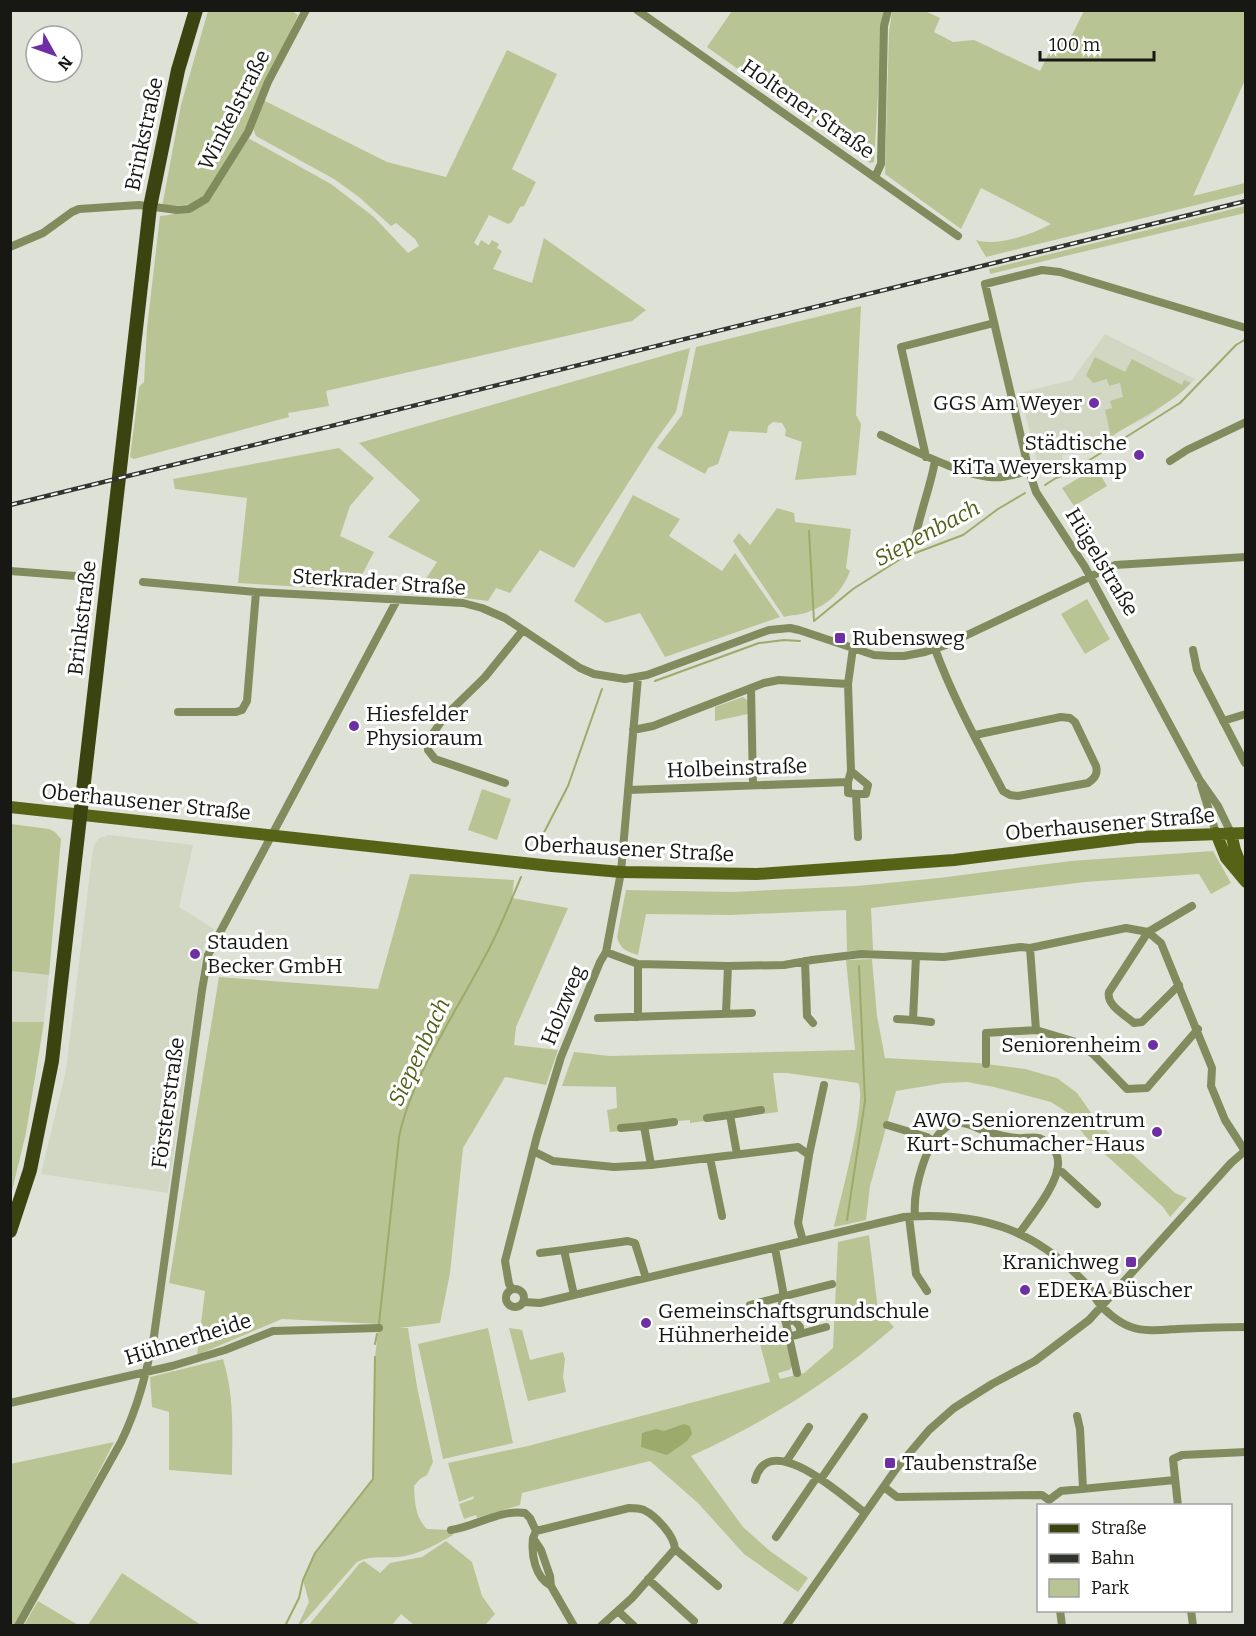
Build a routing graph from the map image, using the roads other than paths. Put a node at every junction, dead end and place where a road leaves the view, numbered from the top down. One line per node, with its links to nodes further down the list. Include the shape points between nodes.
1 (196, 10): 6 (main road, Brinkstraße, via 178,70)
2 (306, 10): 6 (street, Winkelstraße, via 267,82 248,132 213,191 189,209)
3 (637, 10): 5 (street, Holtener Straße)
4 (888, 10): 5 (street, via 881,164)
5 (874, 177): 7 (street, Holtener Straße)
6 (150, 207): 8 (street, Winkelstraße, via 79,209 43,233); 45 (main road, Brinkstraße)
7 (958, 237)
8 (10, 247)
9 (994, 323): 10 (street, Hügelstraße, via 985,284 1042,270 1060,272); 13 (street, via 901,347); 15 (street, Hügelstraße)
10 (1245, 328)
11 (1245, 422): 14 (street)
12 (880, 435): 13 (street)
13 (930, 459): 15 (street, via 987,477); 16 (street, via 930,489)
14 (1170, 461)
15 (1029, 471): 20 (street, Hügelstraße, via 1036,492)
16 (914, 544)
17 (1245, 557): 20 (street, Sterkrader Straße, via 1115,565)
18 (10, 571): 19 (street)
19 (76, 576)
20 (1090, 577): 26 (street, Sterkrader Straße); 38 (street, Hügelstraße)
21 (143, 582): 22 (street, Sterkrader Straße)
22 (256, 592): 23 (street, Sterkrader Straße); 31 (street, via 245,707 236,712)
23 (397, 600): 24 (street, Sterkrader Straße, via 463,603 482,608); 49 (street, Försterstraße)
24 (523, 630): 28 (street, Sterkrader Straße, via 594,674 625,680); 40 (street, via 485,677 445,716 428,743 435,759)
25 (853, 648): 26 (street, Sterkrader Straße, via 874,655 904,656); 28 (street, Sterkrader Straße, via 800,630 769,630); 29 (street)
26 (935, 649): 35 (street)
27 (1193, 650): 33 (street, via 1197,670)
28 (638, 677): 34 (street, Holzweg)
29 (848, 684): 30 (street, via 779,680); 37 (street)
30 (751, 688): 34 (street); 41 (street)
31 (178, 712)
32 (1245, 714): 33 (street)
33 (1223, 721): 36 (street)
34 (633, 730): 42 (street, Holzweg)
35 (975, 735): 35 (street, via 1003,791 1010,795 1088,783 1097,772 1070,718)
36 (1245, 763)
37 (851, 771): 39 (street); 43 (street, via 868,785 866,794)
38 (1199, 779): 46 (street, Hügelstraße); 47 (street, Hügelstraße)
39 (848, 782): 41 (street, Holbeinstraße); 43 (street, via 848,794)
40 (505, 783)
41 (753, 785): 42 (street, Holbeinstraße)
42 (628, 790): 51 (street, Holzweg)
43 (856, 794): 50 (street)
44 (10, 807): 45 (main road, Oberhausener Straße)
45 (80, 815): 49 (main road, Oberhausener Straße); 92 (main road, Brinkstraße, via 52,1061 30,1170)
46 (1231, 832): 47 (main road, Oberhausener Straße); 48 (main road, Oberhausener Straße); 52 (main road, Hügelstraße)
47 (1215, 833): 51 (main road, Oberhausener Straße, via 1137,837 860,868 757,874); 52 (main road, Hügelstraße, via 1226,858)
48 (1245, 833)
49 (272, 835): 51 (main road, Oberhausener Straße); 114 (street, Försterstraße, via 208,955)
50 (858, 837)
51 (621, 872): 56 (street, Holzweg)
52 (1245, 880)
53 (1192, 906): 54 (street)
54 (1148, 932): 55 (street, via 1126,928); 61 (street, via 1161,943); 61 (street, via 1109,992 1110,1002 1134,1023 1142,1022)
55 (1030, 948): 57 (street); 71 (street)
56 (606, 952): 59 (street); 83 (street, Holzweg, via 561,1056)
57 (915, 957): 58 (street, via 861,954); 67 (street)
58 (805, 961): 60 (street); 69 (street, via 807,1016)
59 (638, 964): 60 (street); 64 (street)
60 (728, 966): 62 (street)
61 (1179, 984): 70 (street)
62 (726, 1013): 63 (street); 64 (street)
63 (752, 1013)
64 (638, 1017): 65 (street)
65 (598, 1018)
66 (897, 1019): 67 (street)
67 (913, 1020): 68 (street)
68 (932, 1022)
69 (813, 1023)
70 (1198, 1029): 71 (street, via 1147,1088 1139,1089 1127,1089 1076,1042); 82 (street, via 1212,1068 1210,1086 1225,1120)
71 (1036, 1030): 72 (street, via 986,1033)
72 (986, 1064)
73 (824, 1085): 85 (street)
74 (761, 1110): 75 (street)
75 (730, 1115): 76 (street); 84 (street)
76 (706, 1118)
77 (674, 1122): 79 (street)
78 (887, 1125): 81 (street)
79 (644, 1126): 80 (street); 87 (street)
80 (621, 1128)
81 (934, 1142): 88 (street, via 950,1125 960,1123 1019,1139 1033,1137 1055,1150); 91 (street, via 918,1178)
82 (1245, 1150): 107 (street)
83 (533, 1151): 87 (street, via 553,1161); 101 (street, Holzweg, via 505,1260 504,1275)
84 (737, 1154): 85 (street, via 798,1146); 86 (street)
85 (809, 1155): 94 (street, via 798,1223)
86 (710, 1158): 87 (street); 90 (street)
87 (651, 1166)
88 (1057, 1170): 89 (street); 93 (street, via 1044,1199)
89 (1096, 1203)
90 (722, 1216)
91 (912, 1217): 93 (street, via 950,1215 976,1219); 94 (street); 102 (street, via 916,1274)
92 (10, 1231)
93 (1018, 1234): 107 (street, via 1058,1258 1087,1285)
94 (803, 1241): 95 (street)
95 (776, 1248): 98 (street); 104 (street)
96 (564, 1250): 97 (street); 98 (street, via 634,1243); 103 (street)
97 (540, 1253)
98 (646, 1278): 103 (street)
99 (832, 1284): 104 (street)
100 (498, 1288): 101 (street)
101 (511, 1290): 105 (street, via 522,1291); 105 (street, via 506,1297 511,1306)
102 (927, 1291)
103 (574, 1295): 105 (street, via 540,1303)
104 (783, 1297): 106 (street); 108 (street)
105 (524, 1302)
106 (750, 1305)
107 (1102, 1306): 110 (street, via 1132,1328); 125 (street, via 1040,1357 954,1408 929,1430)
108 (785, 1320): 112 (street, via 795,1321); 113 (street)
109 (826, 1327): 112 (street)
110 (1245, 1327)
111 (379, 1328): 114 (street, Hühnerheide, via 273,1331 216,1353)
112 (800, 1334): 113 (street)
113 (788, 1338): 115 (street)
114 (147, 1372): 116 (street, Hühnerheide); 139 (street, Försterstraße, via 134,1416)
115 (797, 1373)
116 (10, 1403)
117 (1077, 1416): 126 (street)
118 (864, 1417): 122 (street)
119 (809, 1427): 121 (street)
120 (1245, 1452): 124 (street, via 1182,1455 1173,1459)
121 (786, 1462): 122 (street); 123 (street, via 764,1464)
122 (819, 1478): 129 (street); 132 (street)
123 (755, 1480)
124 (1175, 1480): 126 (street); 128 (street)
125 (884, 1487): 127 (street, via 897,1497 1042,1495); 129 (street)
126 (1083, 1489): 127 (street, via 1061,1491)
127 (1049, 1503)
128 (1178, 1504)
129 (865, 1513): 142 (street)
130 (451, 1530): 131 (street, via 519,1512 530,1518)
131 (534, 1535): 133 (street, via 638,1508 651,1515 672,1537); 138 (street, via 551,1586)
132 (776, 1537)
133 (675, 1549): 134 (street); 135 (street)
134 (648, 1579): 136 (street); 137 (street)
135 (718, 1586)
136 (618, 1611): 140 (street); 141 (street)
137 (694, 1621)
138 (573, 1625)
139 (18, 1626)
140 (601, 1626)
141 (634, 1626)
142 (786, 1626)

